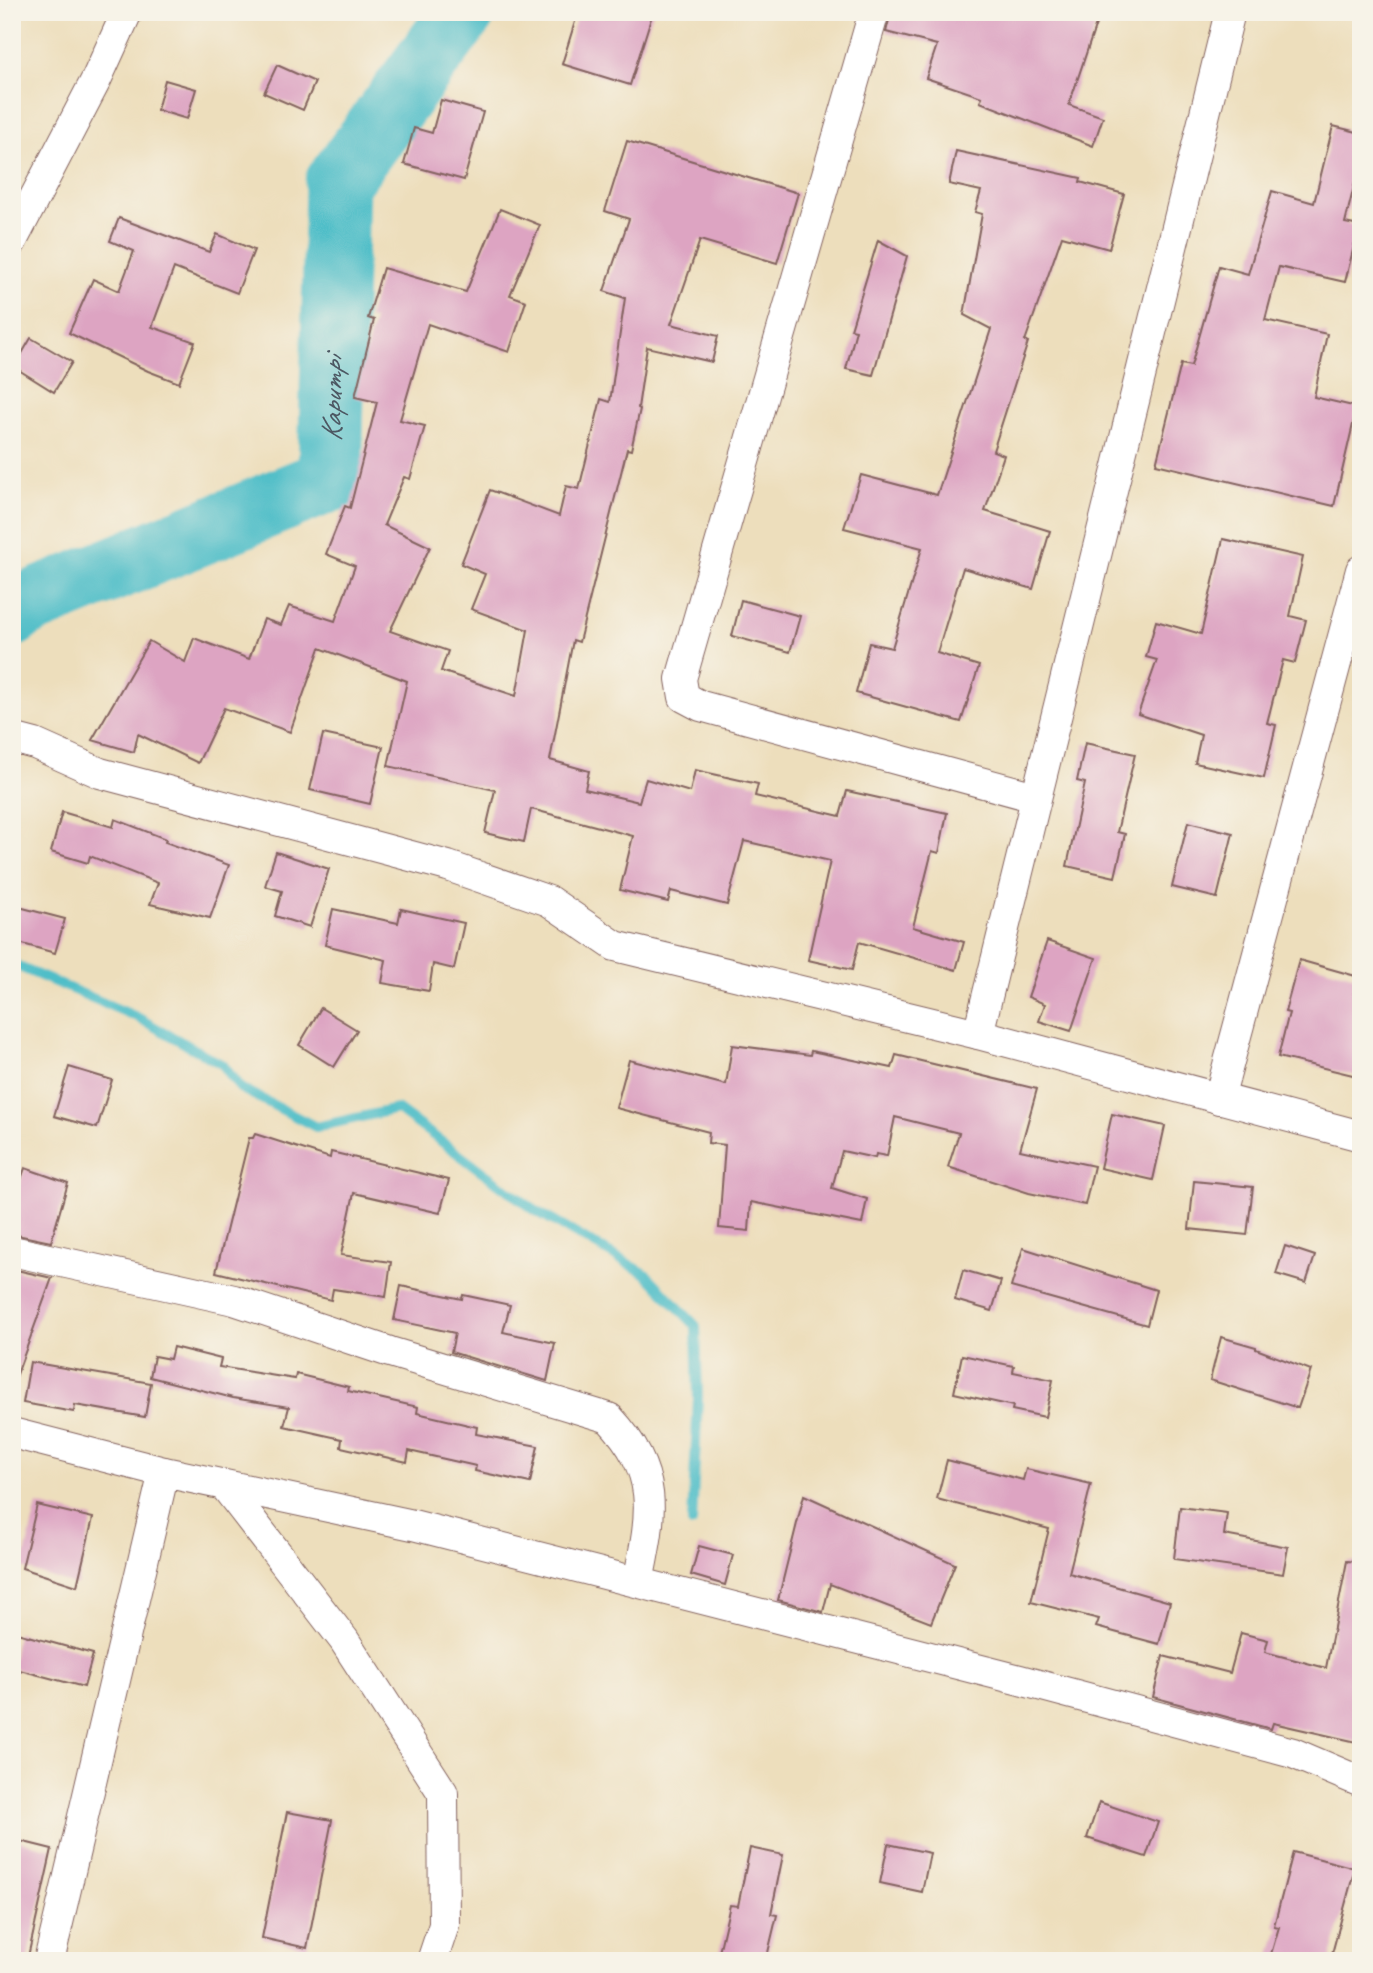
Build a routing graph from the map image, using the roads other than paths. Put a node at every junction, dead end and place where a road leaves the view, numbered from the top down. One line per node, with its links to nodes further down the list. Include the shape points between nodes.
1 (127, 12): 4 (street)
2 (874, 12): 7 (street, via 681,679 684,697 701,706)
3 (1230, 12): 7 (street)
4 (12, 242)
5 (1361, 570): 9 (street)
6 (12, 738): 8 (street, via 100,773 461,871 549,901 615,946)
7 (1035, 797): 8 (street)
8 (978, 1034): 9 (street)
9 (1219, 1099): 10 (street)
10 (1361, 1136)
11 (12, 1251): 15 (street, via 234,1300 609,1418 629,1439 644,1469 651,1518)
12 (12, 1433): 13 (street)
13 (163, 1472): 14 (street); 17 (street)
14 (225, 1486): 15 (street, via 413,1525); 18 (street, via 344,1640 443,1793 444,1925)
15 (638, 1582): 16 (street, via 1293,1753)
16 (1361, 1782)
17 (49, 1961)
18 (432, 1961)

